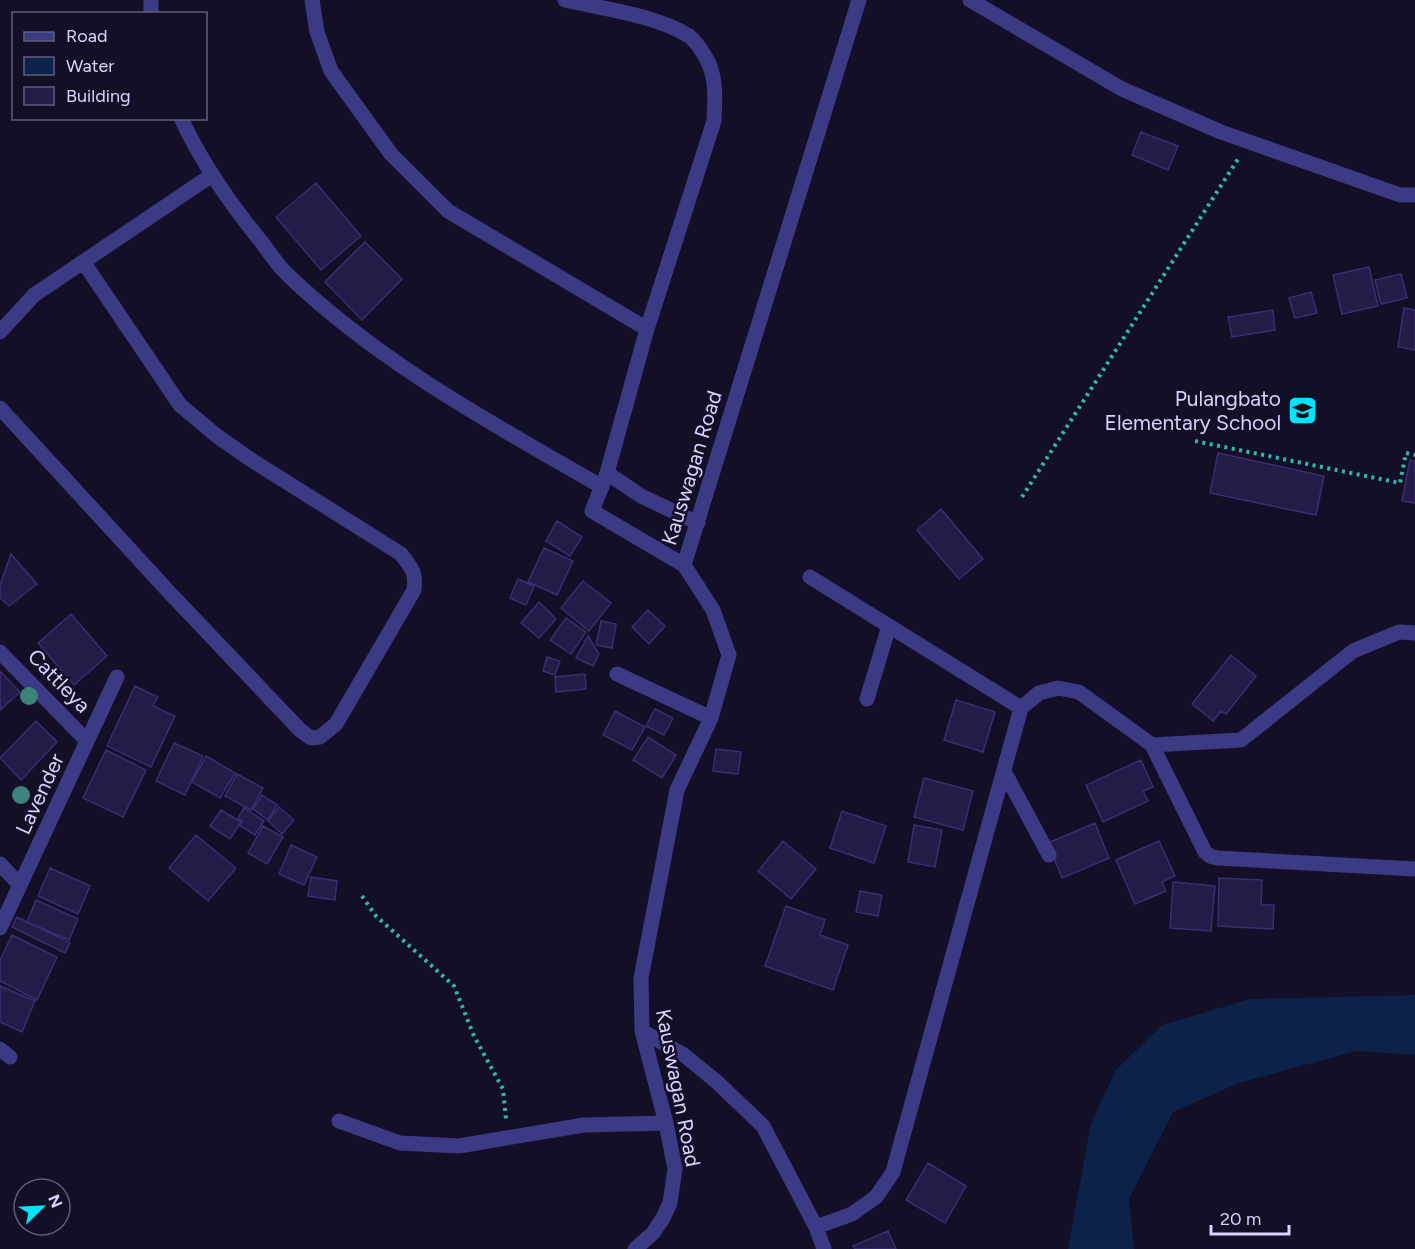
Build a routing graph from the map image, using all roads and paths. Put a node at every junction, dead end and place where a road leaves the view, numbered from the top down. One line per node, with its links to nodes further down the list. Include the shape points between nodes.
1 (312, 0): 10 (street, via 317,32 331,71 391,154 421,186 448,211)
2 (565, 0): 10 (street, via 669,26 692,38 708,59 716,92 714,121)
3 (859, 0): 17 (street, Kauswagan Road)
4 (970, 0): 6 (street, via 1122,89)
5 (183, 120): 7 (street)
6 (1249, 141): 8 (street, via 1400,195); 16 (path)
7 (212, 175): 9 (street); 15 (street, via 287,274 340,322 452,399)
8 (1415, 195)
9 (84, 263): 11 (street, via 34,295); 12 (street, via 180,405 226,442 401,555 413,570 414,590 336,724 311,738 300,730)
10 (646, 329): 15 (street)
11 (0, 332)
12 (0, 408)
13 (1195, 441): 14 (path, via 1400,483 1406,453)
14 (1415, 454)
15 (604, 480): 17 (street); 18 (street, via 592,511)
16 (1022, 497)
17 (698, 523): 18 (street, Kauswagan Road)
18 (684, 564): 27 (street, Kauswagan Road, via 713,609 729,655)
19 (810, 577): 20 (street)
20 (889, 626): 25 (street); 26 (street)
21 (1415, 633): 29 (street, via 1399,632 1353,651 1240,740)
22 (0, 651): 28 (street, Cattleya)
23 (617, 674): 27 (street)
24 (117, 677): 28 (street, Lavender)
25 (867, 699)
26 (1021, 708): 29 (street, via 1039,693 1058,688 1079,692); 30 (street)
27 (711, 718): 37 (street, Kauswagan Road, via 677,790 641,978)
28 (87, 741): 34 (street, Lavender)
29 (1152, 745): 33 (street, via 1210,856)
30 (1005, 773): 31 (street); 41 (street, via 893,1172 876,1197 852,1214)
31 (1049, 855)
32 (0, 864): 34 (street)
33 (1415, 870)
34 (20, 885): 36 (street, Lavender)
35 (362, 896): 40 (path, via 376,916 454,986 503,1089 506,1120)
36 (0, 928)
37 (642, 1031): 39 (street, Kauswagan Road); 41 (street, via 684,1056 764,1126)
38 (339, 1121): 40 (street, via 400,1143 459,1146)
39 (666, 1123): 40 (street, via 584,1125); 42 (street, Kauswagan Road, via 675,1169 670,1203 653,1233)
40 (520, 1134)
41 (816, 1227): 43 (street)
42 (635, 1249)
43 (824, 1249)

